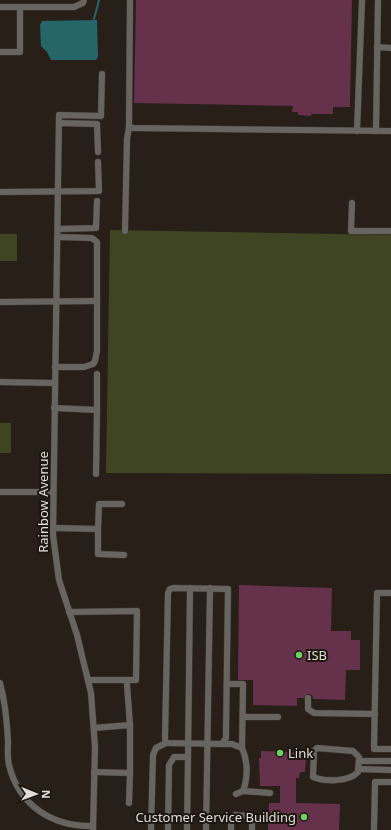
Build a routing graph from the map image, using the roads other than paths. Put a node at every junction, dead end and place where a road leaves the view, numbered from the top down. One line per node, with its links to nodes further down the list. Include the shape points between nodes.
1 (84, 0): 6 (street, via 74,7)
2 (130, 0): 12 (street)
3 (362, 0): 13 (street)
4 (378, 0): 7 (street)
5 (0, 7): 6 (street)
6 (20, 7): 9 (street, via 20,52)
7 (377, 47): 8 (street); 14 (street)
8 (391, 48)
9 (0, 52)
10 (102, 74): 11 (street, Rainbow Avenue, via 101,116 59,115)
11 (59, 123): 16 (street, via 97,124); 19 (street, Rainbow Avenue)
12 (129, 127): 13 (street); 23 (street)
13 (357, 131): 14 (street)
14 (376, 131): 15 (street)
15 (391, 131)
16 (98, 152)
17 (98, 162): 19 (street, via 99,190)
18 (0, 192): 19 (street)
19 (58, 192): 22 (street, Rainbow Avenue)
20 (97, 201): 22 (street, via 96,228)
21 (352, 203): 24 (street, via 351,231)
22 (58, 229): 25 (street, Rainbow Avenue)
23 (126, 231)
24 (391, 231)
25 (58, 237): 26 (street, via 92,238 98,242); 28 (street, Rainbow Avenue)
26 (97, 301): 28 (street); 29 (street, via 95,361 84,367)
27 (0, 302): 28 (street)
28 (56, 302): 29 (street, Rainbow Avenue)
29 (55, 367): 32 (street, Rainbow Avenue)
30 (97, 374): 34 (street)
31 (0, 382): 32 (street)
32 (54, 383): 33 (street, Rainbow Avenue)
33 (54, 408): 34 (street); 37 (street, Rainbow Avenue)
34 (97, 410): 35 (street)
35 (96, 474)
36 (0, 492): 37 (street)
37 (53, 492): 39 (street, Rainbow Avenue)
38 (122, 504): 40 (street, via 99,504)
39 (53, 528): 40 (street); 45 (street, Rainbow Avenue, via 54,555)
40 (98, 529): 41 (street, via 98,554)
41 (124, 555)
42 (190, 588): 43 (street); 56 (street, via 173,588 168,593); 57 (street)
43 (210, 588): 48 (street, via 228,589 229,594); 58 (street)
44 (391, 593): 51 (street, via 377,593)
45 (68, 612): 46 (street, Rainbow Avenue); 46 (street, via 137,611 136,680)
46 (89, 680): 55 (street, Rainbow Avenue)
47 (0, 683): 74 (street, via 5,705 9,765 20,791 37,811 50,818 75,826)
48 (227, 684): 52 (street, via 243,684); 59 (street, via 226,738)
49 (127, 685): 54 (street)
50 (308, 698): 51 (street, via 308,709 314,713)
51 (375, 714): 61 (street, via 374,749)
52 (243, 717): 53 (street); 60 (street)
53 (278, 717)
54 (130, 725): 55 (street); 68 (street)
55 (94, 728): 67 (street, Rainbow Avenue)
56 (166, 743): 57 (street); 75 (street, via 156,748 153,755)
57 (188, 744): 58 (street); 62 (street)
58 (208, 744): 59 (street); 78 (street)
59 (222, 744): 60 (street)
60 (242, 748): 70 (street, via 246,756 246,784)
61 (391, 749)
62 (188, 757): 76 (street, via 174,757 169,765); 77 (street)
63 (359, 760): 64 (street); 65 (street); 65 (street, via 357,754 347,749 317,748 314,751 313,777 350,779)
64 (391, 761)
65 (359, 769): 66 (street)
66 (391, 770)
67 (94, 772): 68 (street); 74 (street, Rainbow Avenue)
68 (130, 773): 73 (street)
69 (391, 782): 81 (street, via 375,782)
70 (243, 791): 71 (street); 72 (street)
71 (270, 793)
72 (236, 794)
73 (129, 803)
74 (93, 828)
75 (151, 830)
76 (168, 830)
77 (187, 830)
78 (206, 830)
79 (231, 830): 80 (street, via 231,819 235,815 249,816 252,819)
80 (252, 830)
81 (374, 830)

